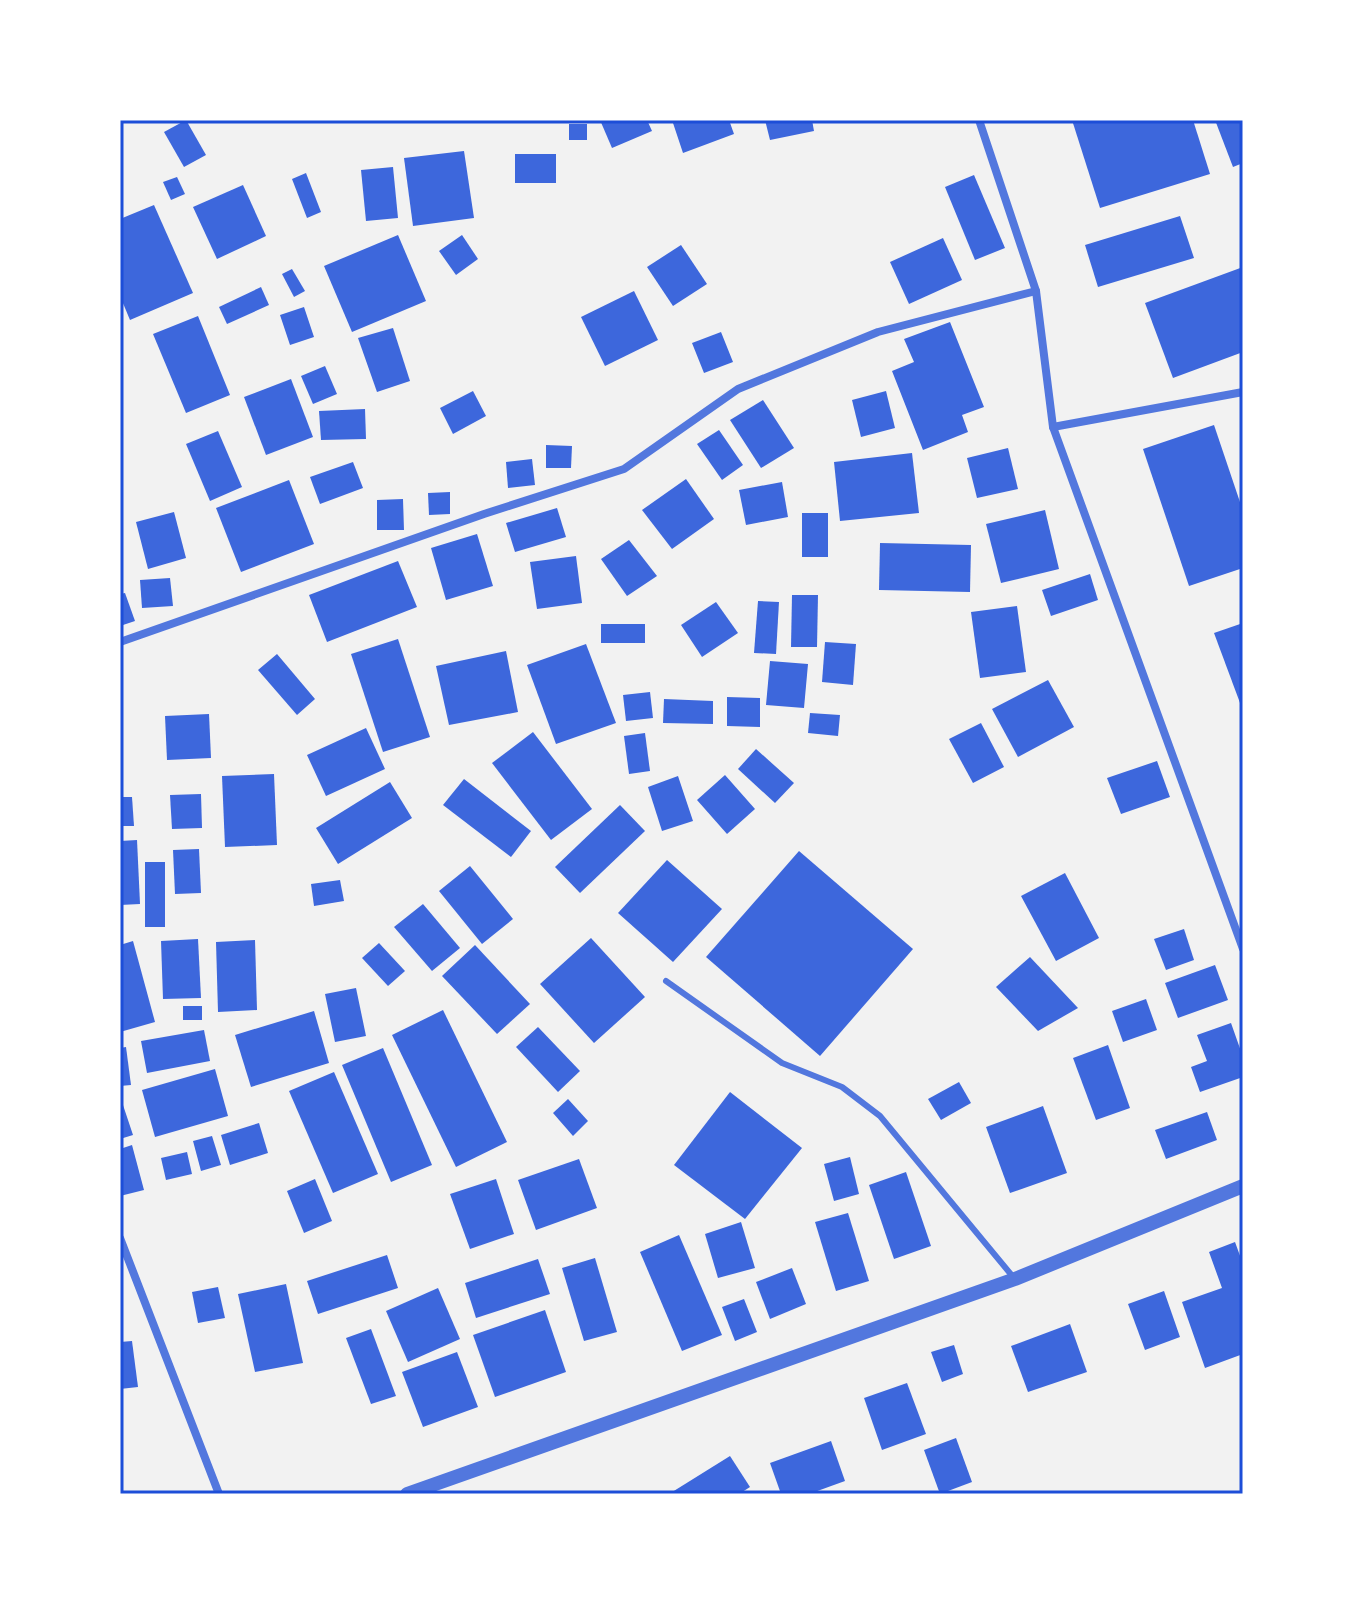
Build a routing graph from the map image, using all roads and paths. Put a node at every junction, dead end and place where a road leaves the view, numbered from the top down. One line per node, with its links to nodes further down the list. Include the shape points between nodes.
1 (979, 120): 2 (street)
2 (1036, 291): 4 (street); 5 (street, via 878,332 738,389 624,469)
3 (1243, 392): 4 (street)
4 (1053, 427): 6 (street)
5 (120, 642)
6 (1243, 949)
7 (666, 981): 10 (lane, via 782,1063 842,1087 880,1116)
8 (1243, 1186): 10 (street)
9 (120, 1238): 11 (street)
10 (1015, 1279): 12 (street)
11 (219, 1494)
12 (407, 1494)

